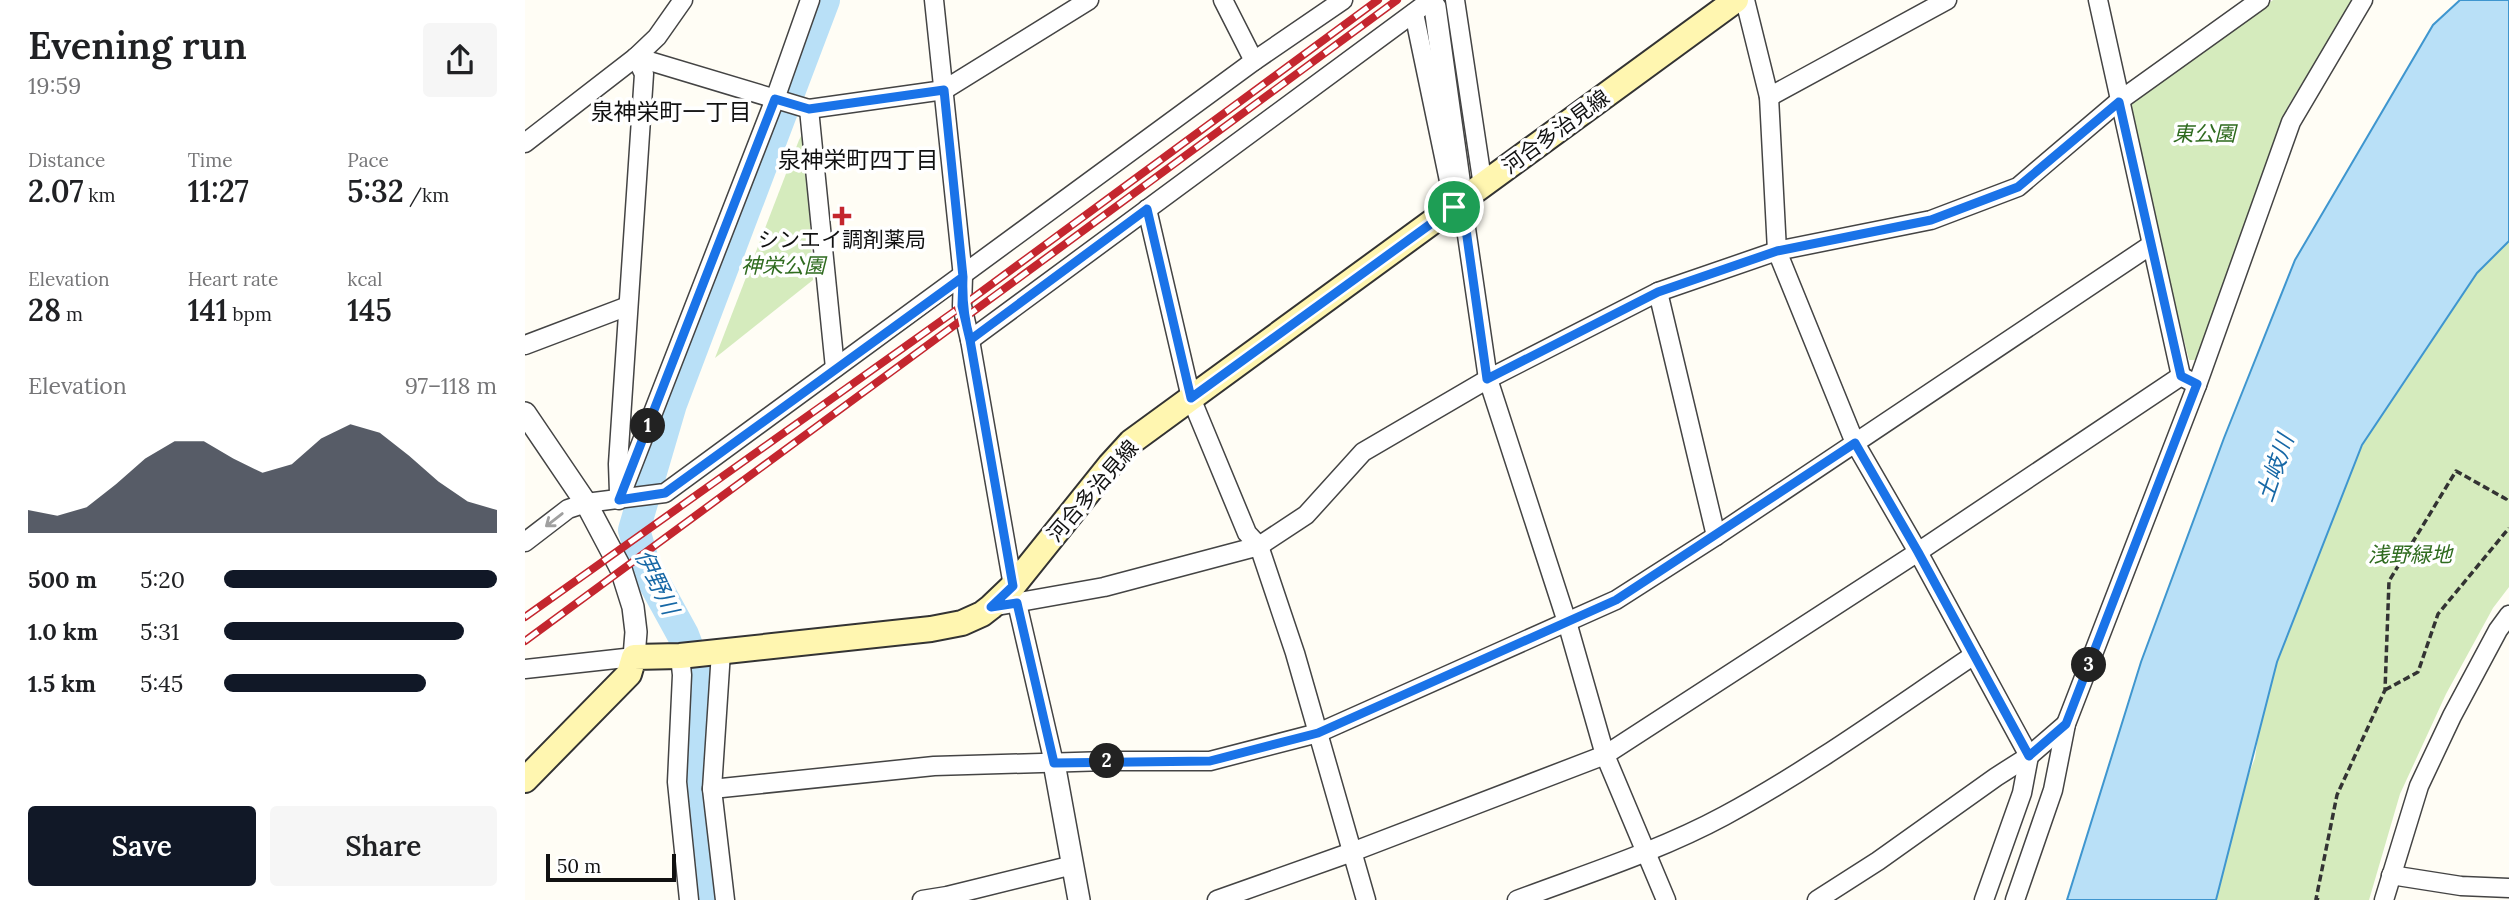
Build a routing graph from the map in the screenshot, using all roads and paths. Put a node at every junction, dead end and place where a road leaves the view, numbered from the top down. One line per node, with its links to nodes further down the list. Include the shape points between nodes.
1 (683, 0): 15 (street)
2 (810, 0): 19 (street)
3 (935, 0): 17 (street)
4 (1089, 0): 17 (street)
5 (1223, 0): 16 (street)
6 (1343, 0): 16 (street)
7 (1736, 0): 23 (main road, 河合多治見線)
8 (1745, 0): 18 (street)
9 (1947, 0): 18 (street)
10 (2098, 0): 20 (street)
11 (2260, 0): 20 (street)
12 (2363, 0): 36 (street, via 2291,122)
13 (1440, 2): 14 (street); 23 (street); 24 (street)
14 (1414, 12): 24 (street); 25 (street)
15 (636, 57): 19 (street); 22 (street); 30 (street, via 644,74)
16 (1254, 61): 28 (street)
17 (944, 90): 21 (street); 28 (street)
18 (1769, 97): 27 (street)
19 (775, 99): 21 (street); 42 (street)
20 (2119, 102): 26 (street); 27 (street, via 2018,187 1931,220)
21 (809, 109): 33 (street)
22 (525, 143)
23 (1483, 186): 24 (main road, 河合多治見線)
24 (1458, 204): 35 (street); 37 (main road, 河合多治見線)
25 (1147, 209): 31 (street); 37 (street)
26 (2151, 245): 34 (street); 40 (street)
27 (1777, 251): 29 (street); 40 (street)
28 (963, 277): 31 (street, via 962,306); 33 (street)
29 (1658, 292): 35 (street); 45 (street)
30 (628, 306): 32 (street); 42 (street)
31 (970, 340): 49 (street)
32 (525, 345)
33 (835, 368): 42 (street, via 665,493)
34 (2181, 376): 36 (street); 48 (street)
35 (1487, 379): 47 (street, via 1363,453 1306,515); 51 (street)
36 (2197, 384): 58 (street)
37 (1191, 398): 47 (street, via 1247,533); 49 (main road, 河合多治見線, via 1131,442 1110,465)
38 (525, 412): 39 (street)
39 (531, 436): 43 (street)
40 (1855, 443): 45 (street); 48 (street)
41 (2509, 495): 57 (path, via 2506,499 2456,471 2389,581)
42 (619, 500): 43 (street)
43 (586, 503): 46 (street, one-way to 46, via 568,509); 55 (street, via 630,592 636,632)
44 (2509, 528): 57 (path, via 2438,614 2418,673)
45 (1716, 536): 51 (street, via 1616,600)
46 (525, 542)
47 (1259, 546): 49 (street, via 1104,587); 59 (street)
48 (1918, 552): 53 (street); 60 (street)
49 (1015, 594): 52 (main road, 河合多治見線, via 962,623 931,629); 62 (street)
50 (2509, 615): 68 (street, via 2419,786)
51 (1567, 622): 59 (street); 60 (street)
52 (714, 652): 54 (main road, 河合多治見線); 64 (street)
53 (1974, 655): 61 (street); 65 (street, via 1795,776 1722,818)
54 (680, 656): 55 (main road, 河合多治見線); 70 (street, via 677,782)
55 (634, 657): 56 (street); 63 (main road, via 629,674)
56 (525, 669)
57 (2385, 690): 81 (path, via 2337,795)
58 (2066, 724): 61 (street); 80 (street, via 2053,790)
59 (1318, 733): 62 (street, via 1210,761); 66 (street)
60 (1605, 755): 65 (street); 66 (street)
61 (2029, 756): 78 (street); 79 (street, via 2022,793)
62 (1054, 763): 64 (street, via 934,766); 67 (street)
63 (525, 780)
64 (712, 789): 71 (street)
65 (1645, 851): 76 (street); 77 (street)
66 (1352, 852): 74 (street); 75 (street)
67 (1073, 864): 72 (street); 73 (street)
68 (2391, 875): 69 (street); 82 (street)
69 (2509, 888)
70 (689, 900)
71 (725, 900)
72 (922, 900)
73 (1079, 900)
74 (1217, 900)
75 (1366, 900)
76 (1517, 900)
77 (1666, 900)
78 (1817, 900)
79 (1984, 900)
80 (2015, 900)
81 (2319, 900)
82 (2384, 900)

